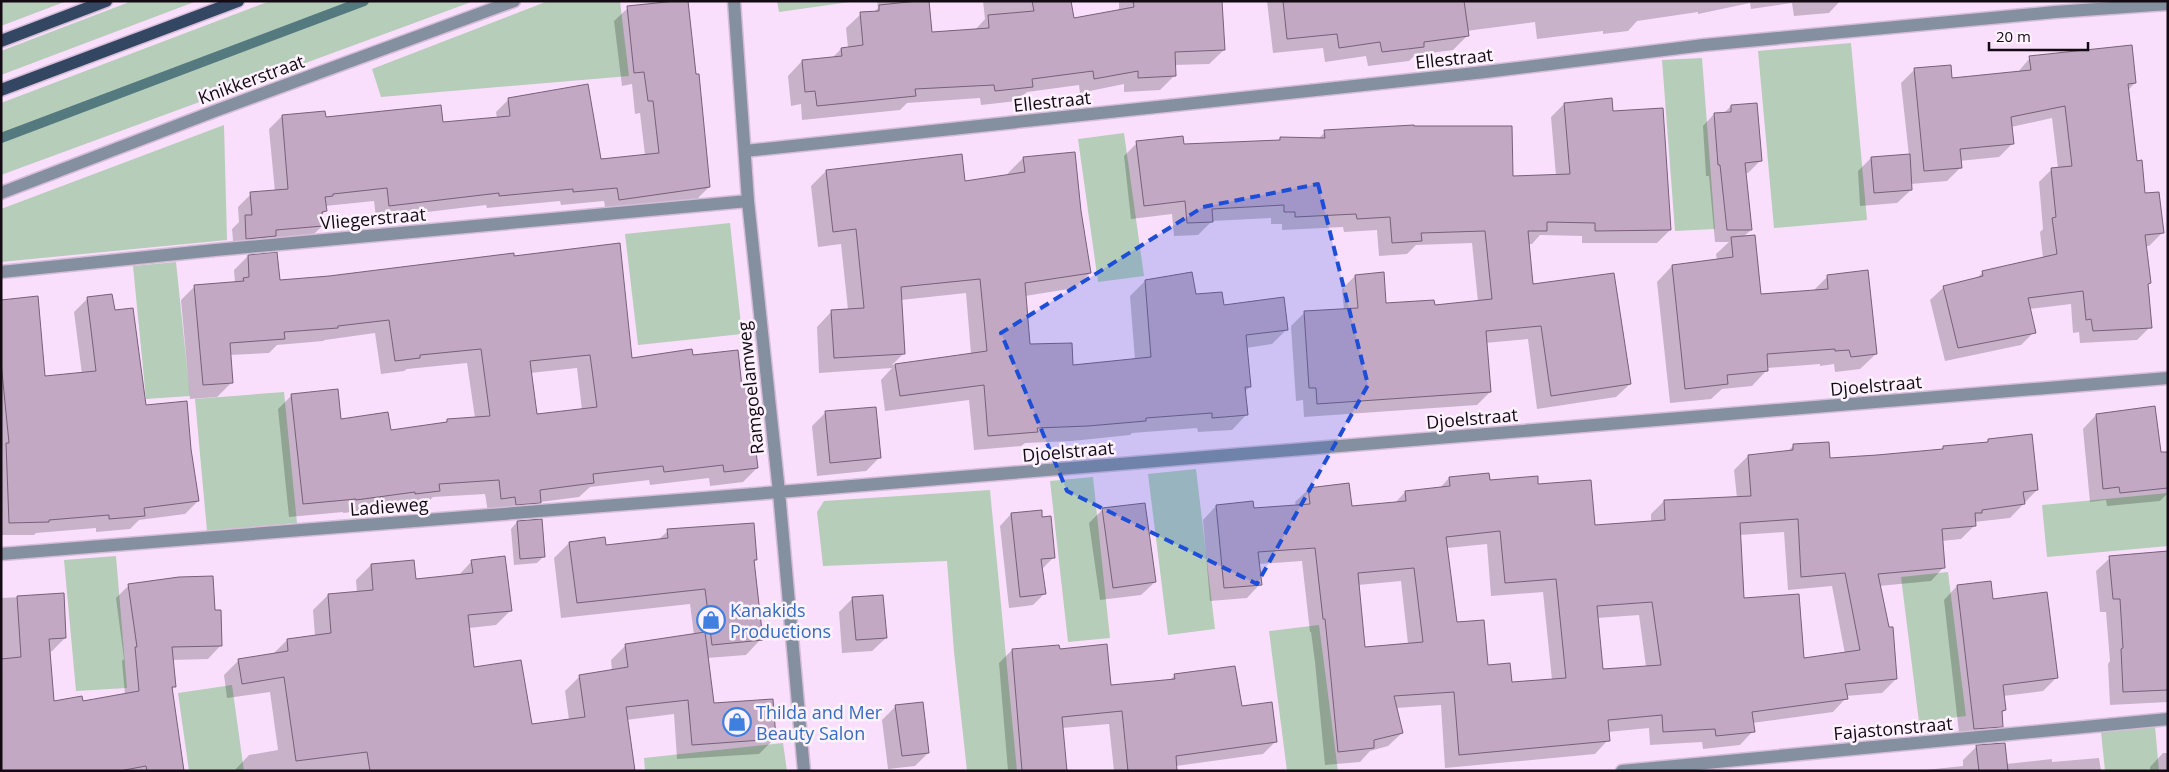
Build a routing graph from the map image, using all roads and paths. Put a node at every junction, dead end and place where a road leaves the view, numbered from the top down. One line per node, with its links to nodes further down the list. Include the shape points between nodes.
1 (106, 1): 6 (main road)
2 (238, 1): 7 (main road)
3 (514, 1): 9 (street, Knikkerstraat)
4 (734, 1): 8 (street, Ramgoelamweg)
5 (2168, 4): 8 (street, Ellestraat, via 1704,45 1485,72)
6 (1, 41)
7 (1, 90)
8 (745, 151): 10 (street, Ramgoelamweg)
9 (1, 193)
10 (748, 201): 11 (street, Vliegerstraat); 13 (street, Ramgoelamweg)
11 (1, 272)
12 (2168, 378): 13 (street, Djoelstraat)
13 (779, 492): 14 (street, Ladieweg); 16 (street, Ramgoelamweg)
14 (1, 554)
15 (2168, 719): 17 (street, Fajastonstraat)
16 (804, 771)
17 (1622, 771)

